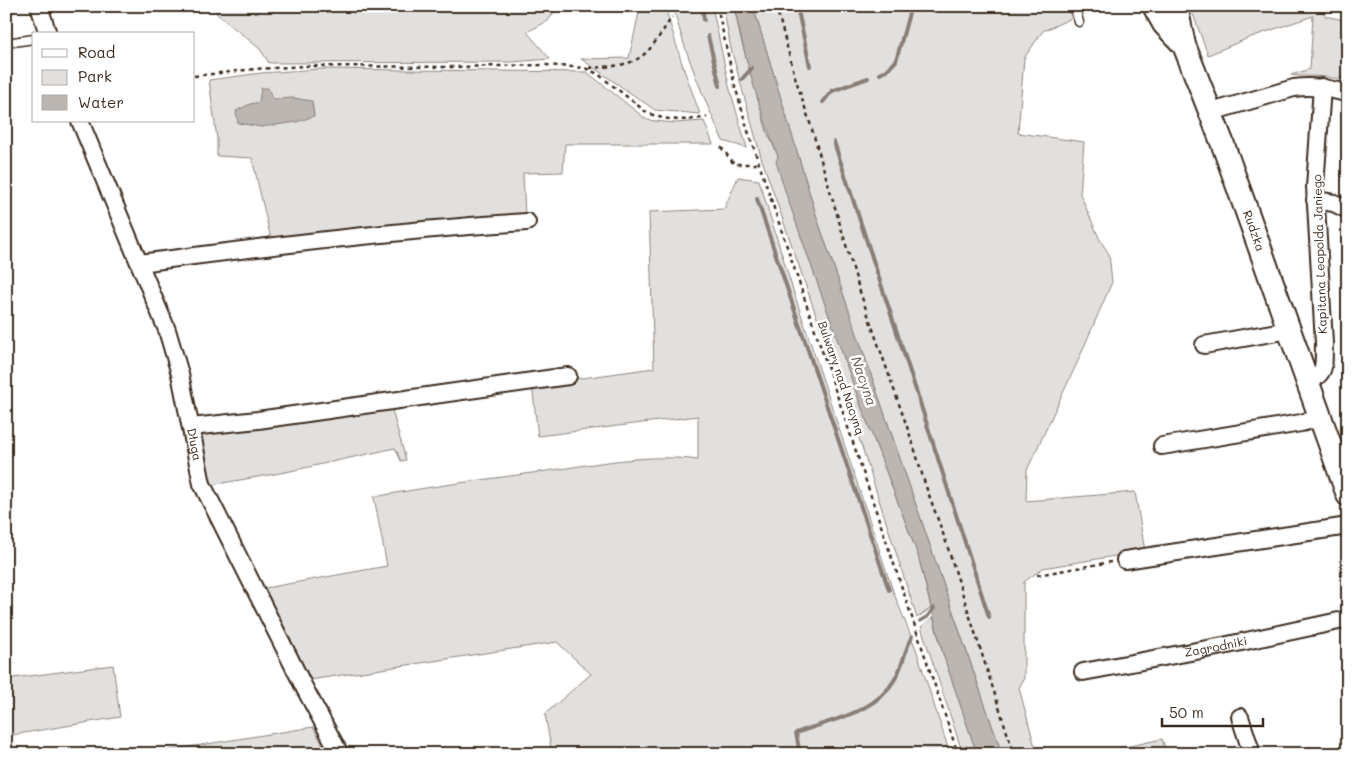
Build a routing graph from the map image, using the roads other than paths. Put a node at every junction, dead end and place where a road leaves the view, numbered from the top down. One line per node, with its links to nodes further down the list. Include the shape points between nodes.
1 (39, 6): 6 (street)
2 (1074, 6): 5 (lane)
3 (1154, 6): 9 (main road, Rudzka, via 1164,24)
4 (1174, 6): 9 (main road, Rudzka)
5 (1080, 22)
6 (47, 32)
7 (32, 39): 8 (lane)
8 (6, 43)
9 (1184, 45): 12 (main road, Rudzka)
10 (1322, 87): 11 (street); 12 (street, via 1294,88); 14 (street, Kapitana Leopolda Janiego)
11 (1348, 94)
12 (1211, 112): 18 (main road, Rudzka)
13 (80, 122): 17 (street, Długa)
14 (1315, 200): 15 (street, via 1334,203); 21 (street, Kapitana Leopolda Janiego, via 1324,343 1323,368 1319,376)
15 (1348, 210)
16 (527, 222): 17 (street, via 271,246)
17 (140, 263): 23 (street, Długa, via 170,337)
18 (1289, 330): 19 (street); 21 (main road, Rudzka)
19 (1204, 345)
20 (568, 376): 23 (street)
21 (1308, 382): 22 (main road, Rudzka)
22 (1320, 418): 24 (street); 25 (main road, Rudzka)
23 (191, 427): 31 (street, Długa, via 202,484)
24 (1162, 446)
25 (1348, 495)
26 (1348, 526): 27 (street)
27 (1125, 560)
28 (1348, 619): 29 (street, Zagrodniki)
29 (1083, 672)
30 (1240, 716): 32 (street)
31 (340, 754)
32 (1252, 754)

